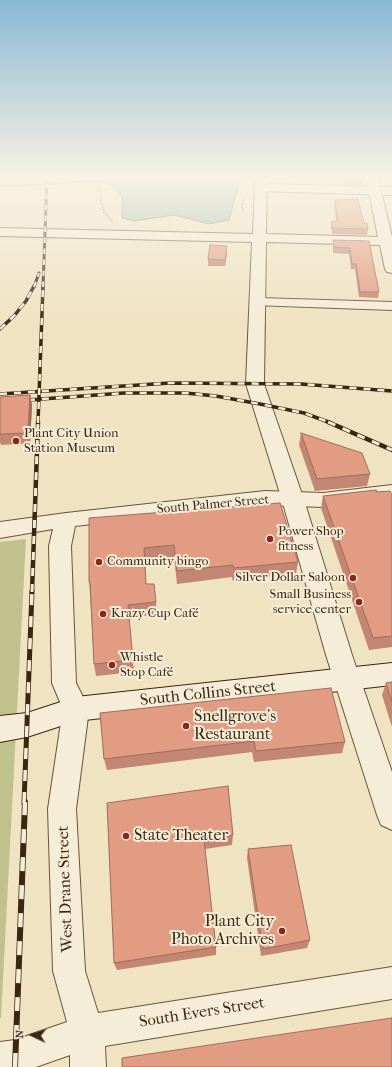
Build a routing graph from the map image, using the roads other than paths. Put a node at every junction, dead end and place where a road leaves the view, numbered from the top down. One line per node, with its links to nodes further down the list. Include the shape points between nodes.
1 (258, 228): 4 (street)
2 (385, 228): 5 (street)
3 (0, 232): 4 (street)
4 (259, 238): 5 (street); 7 (street)
5 (389, 241): 6 (street)
6 (392, 269)
7 (258, 302): 8 (street); 10 (street, via 255,384)
8 (392, 306)
9 (392, 492): 10 (street, South Palmer Street, via 323,500)
10 (293, 500): 11 (street, South Palmer Street, via 265,498); 14 (street)
11 (66, 520): 12 (street, South Palmer Street); 15 (street, via 60,546 64,683)
12 (0, 530)
13 (392, 674): 14 (street, South Collins Street)
14 (347, 679): 15 (street, South Collins Street); 17 (street)
15 (76, 708): 16 (street, South Collins Street, via 27,725); 19 (street, West Drane Street, via 62,809 69,971)
16 (0, 729)
17 (392, 815)
18 (392, 983): 19 (street, South Evers Street)
19 (87, 1032): 20 (street, South Evers Street); 21 (street, West Drane Street)
20 (8, 1058)
21 (88, 1067)

